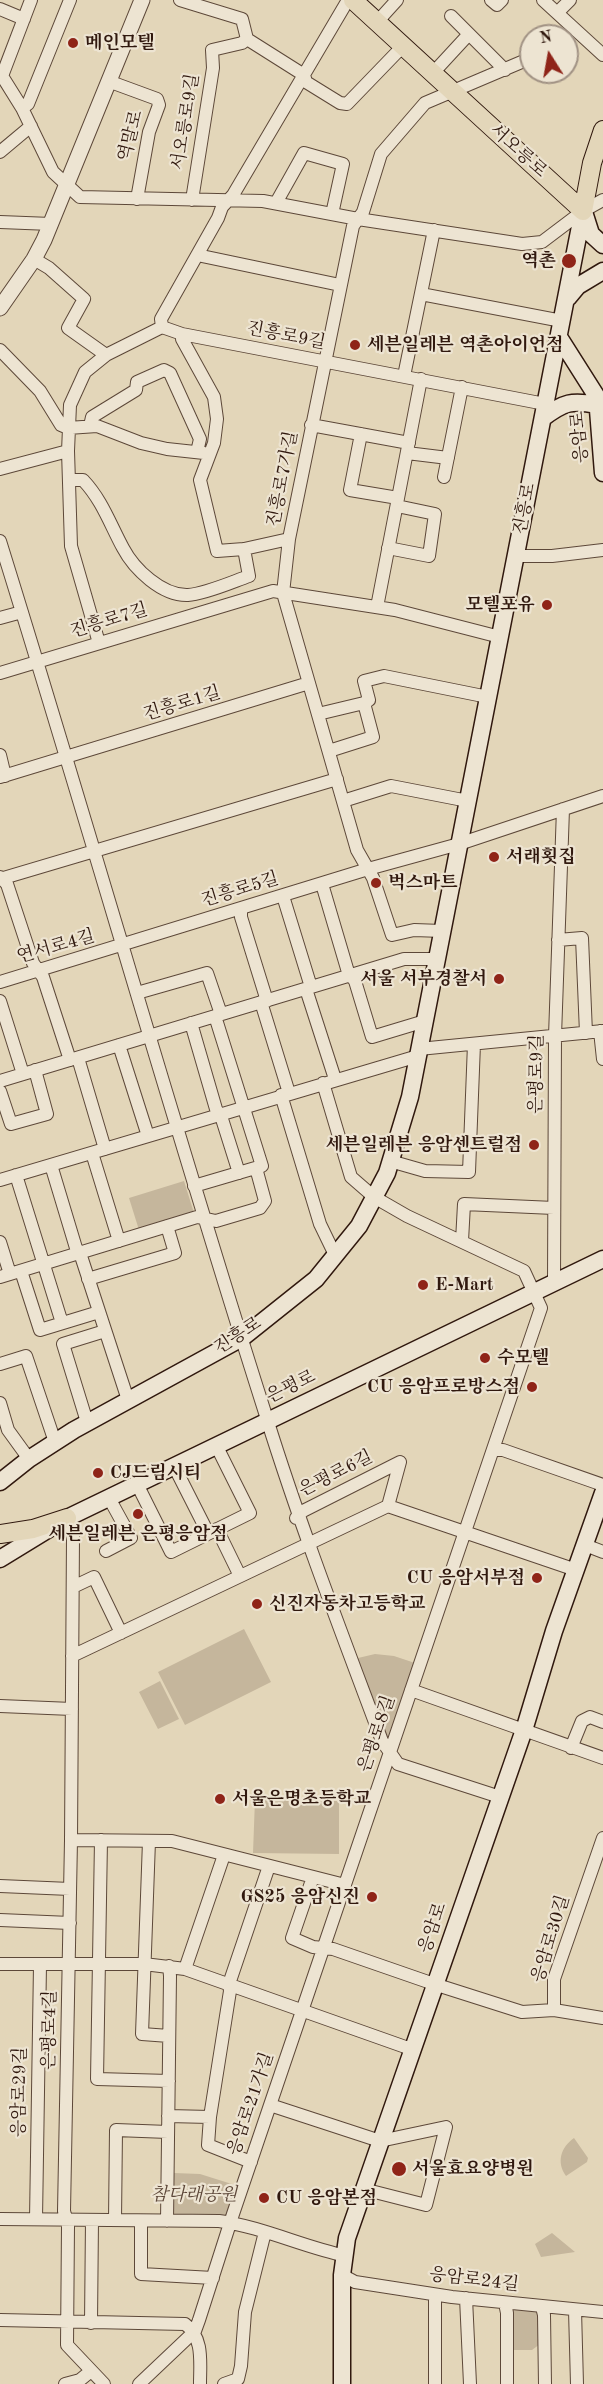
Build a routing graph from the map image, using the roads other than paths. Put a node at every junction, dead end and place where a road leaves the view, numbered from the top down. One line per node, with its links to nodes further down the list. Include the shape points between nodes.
1 (31, 0): 14 (street)
2 (70, 0): 29 (street, via 28,104)
3 (142, 0): 27 (street)
4 (180, 0): 18 (street, via 242,19)
5 (351, 0): 15 (main road, 서오릉로); 26 (street)
6 (397, 0): 15 (street)
7 (491, 0): 8 (street, via 497,5)
8 (502, 0)
9 (543, 0): 12 (street)
10 (570, 0): 12 (street)
11 (0, 9): 14 (street)
12 (557, 13): 16 (street)
13 (451, 16): 17 (street)
14 (24, 19): 25 (street)
15 (377, 22): 20 (main road, 서오릉로)
16 (563, 24)
17 (469, 34): 23 (street); 24 (street)
18 (247, 39): 26 (street); 35 (street, 서오릉로9길, via 212,50 213,68)
19 (579, 40): 21 (street)
20 (403, 46): 24 (main road, 서오릉로); 26 (street, via 347,104 340,104 306,82)
21 (603, 56)
22 (519, 64): 23 (street)
23 (505, 70): 28 (street)
24 (433, 73): 28 (main road, 서오릉로)
25 (1, 75): 29 (street)
26 (304, 75): 37 (street)
27 (108, 81): 33 (street); 34 (street, 역말로, via 157,99 159,105 149,132)
28 (453, 92): 39 (main road, 서오릉로); 41 (street, 진흥로7가길, via 425,103 381,154)
29 (22, 108): 30 (street)
30 (31, 126): 32 (street); 33 (street, via 53,172)
31 (603, 130): 39 (main road, 진흥로)
32 (0, 152)
33 (67, 186): 34 (street, via 80,197); 43 (street)
34 (137, 199): 35 (street)
35 (192, 200): 37 (street)
36 (603, 200): 39 (street)
37 (227, 201): 38 (street); 46 (street)
38 (276, 204): 40 (street); 40 (street, via 304,153 343,164)
39 (583, 211): 44 (street, via 542,242 522,244); 45 (main road, 서오릉로, via 591,234); 51 (main road, 진흥로)
40 (332, 214): 41 (street)
41 (358, 219): 44 (street); 49 (street, 진흥로7가길, via 352,226)
42 (0, 222): 43 (street)
43 (51, 224): 47 (street)
44 (434, 230): 50 (street)
45 (603, 245)
46 (197, 255): 49 (street); 53 (street, via 161,319)
47 (34, 259): 52 (street); 57 (street, via 84,299 68,328)
48 (603, 271): 51 (main road)
49 (340, 285): 58 (street, 진흥로7가길)
50 (421, 294): 54 (street); 59 (street)
51 (568, 297): 54 (main road, 진흥로)
52 (0, 308)
53 (162, 327): 55 (street, 진흥로9길); 57 (street)
54 (560, 329): 62 (main road, 응암로, via 597,397); 63 (main road, 진흥로)
55 (182, 334): 58 (street, 진흥로9길); 70 (street, 진흥로7가길, via 214,397 218,419 214,443)
56 (0, 350): 66 (street, via 40,391 61,425)
57 (106, 355): 66 (street, via 85,372 75,389)
58 (323, 362): 59 (street, 진흥로9길); 64 (street, 진흥로7가길)
59 (404, 376): 60 (street, 진흥로9길)
60 (421, 379): 61 (street, 진흥로9길); 68 (street)
61 (462, 387): 63 (street, 진흥로9길); 71 (street)
62 (597, 405): 63 (main road, via 564,403); 73 (main road, 응암로)
63 (544, 411): 82 (main road, 진흥로)
64 (311, 425): 67 (street, 진흥로7가길); 77 (street, 진흥로7가길)
65 (90, 426): 66 (street); 70 (street, via 141,443); 70 (street, via 92,417 136,390 137,382 164,370 170,373)
66 (68, 428): 69 (street)
67 (361, 434): 68 (street, 진흥로7가길); 76 (street, via 350,490)
68 (408, 448): 71 (street, 진흥로7가길); 76 (street)
69 (68, 452): 72 (street); 75 (street)
70 (204, 453): 80 (street, 진흥로7가길, via 200,480 217,551)
71 (448, 458): 74 (street)
72 (0, 469)
73 (603, 473)
74 (444, 477)
75 (69, 480): 85 (street, 진흥로7길, via 83,480 102,504 124,550 138,568 155,583); 91 (street, via 71,546)
76 (397, 502): 79 (street); 79 (street, via 435,514 429,556)
77 (289, 539): 80 (street, 진흥로7가길); 84 (street, 진흥로7가길)
78 (0, 541): 83 (street)
79 (388, 548): 86 (street)
80 (244, 549): 85 (street, via 249,576)
81 (603, 550): 82 (street)
82 (516, 556): 90 (main road, 진흥로)
83 (4, 570): 87 (street)
84 (283, 593): 86 (street, 진흥로7길); 88 (street, 진흥로7길, via 273,591); 94 (street)
85 (182, 594): 88 (street)
86 (377, 607): 90 (street, 진흥로7길)
87 (22, 612): 89 (street); 92 (street)
88 (192, 615): 91 (street, 진흥로7길)
89 (0, 618)
90 (500, 637): 95 (main road, 진흥로)
91 (99, 643): 92 (street, 진흥로7길)
92 (37, 662): 93 (street, 진흥로7길); 100 (street)
93 (0, 673)
94 (309, 683): 97 (street); 100 (street, 진흥로1길)
95 (488, 697): 96 (street, via 384,676 364,681 369,700); 105 (main road, 진흥로)
96 (364, 702): 97 (street); 98 (street, via 373,737)
97 (318, 714): 98 (street)
98 (329, 751): 102 (street)
99 (0, 755): 101 (street)
100 (66, 758): 101 (street, 진흥로1길); 108 (street)
101 (2, 777)
102 (337, 779): 104 (street); 108 (street)
103 (603, 796): 106 (street)
104 (343, 801): 105 (street, via 391,786); 109 (street, via 357,850)
105 (468, 801): 107 (main road, 진흥로)
106 (567, 807): 107 (street); 115 (street, 은평로9길)
107 (459, 844): 109 (street, 진흥로5길); 114 (main road, 진흥로)
108 (94, 851): 110 (street); 116 (street)
109 (368, 869): 111 (street, 진흥로5길); 114 (street, via 392,935 414,930)
110 (0, 878): 118 (street, via 7,884)
111 (322, 884): 112 (street, 진흥로5길); 119 (street)
112 (283, 896): 113 (street, 진흥로5길); 121 (street)
113 (241, 908): 116 (street, 진흥로5길); 124 (street)
114 (442, 931): 117 (main road, 진흥로)
115 (558, 940): 129 (street, via 582,938); 131 (street, 은평로9길)
116 (123, 946): 118 (street, 연서로4길); 122 (street)
117 (437, 959): 119 (street, via 404,959); 126 (main road, 진흥로)
118 (38, 971): 120 (street, 연서로4길); 135 (street)
119 (351, 975): 121 (street); 126 (street, via 372,1037)
120 (0, 982)
121 (309, 988): 124 (street); 139 (street)
122 (137, 993): 125 (street, via 207,973); 130 (street)
123 (0, 1001): 137 (street)
124 (264, 1001): 125 (street); 141 (street)
125 (218, 1015): 127 (street); 142 (street)
126 (425, 1021): 134 (main road, 진흥로)
127 (191, 1023): 130 (street); 143 (street)
128 (602, 1031): 129 (street); 136 (street)
129 (586, 1033): 131 (street)
130 (150, 1036): 133 (street); 144 (street)
131 (555, 1036): 132 (street); 156 (street, 은평로9길)
132 (474, 1044): 134 (street); 148 (street, via 469,1172 425,1171)
133 (119, 1045): 135 (street); 145 (street)
134 (419, 1052): 139 (street); 148 (main road, 진흥로)
135 (74, 1059): 137 (street); 146 (street)
136 (603, 1059)
137 (29, 1072): 138 (street); 140 (street, via 47,1114 11,1124)
138 (0, 1081)
139 (329, 1081): 141 (street); 155 (street, via 351,1177)
140 (0, 1091)
141 (285, 1094): 142 (street); 163 (street, via 320,1224)
142 (243, 1107): 143 (street); 150 (street, via 261,1166)
143 (220, 1114): 144 (street); 151 (street)
144 (177, 1128): 145 (street); 154 (street)
145 (148, 1136): 146 (street)
146 (105, 1149): 147 (street)
147 (92, 1153): 149 (street); 159 (street)
148 (390, 1161): 155 (main road, 진흥로)
149 (51, 1165): 152 (street); 162 (street)
150 (256, 1168): 151 (street); 157 (street, via 265,1201 260,1208 216,1221)
151 (239, 1173): 154 (street)
152 (16, 1175): 153 (street); 165 (street)
153 (0, 1180)
154 (194, 1186): 157 (street)
155 (374, 1197): 160 (street); 163 (main road, 진흥로, via 359,1226)
156 (554, 1208): 160 (street, via 464,1204); 168 (street, 은평로9길)
157 (204, 1220): 158 (street, via 197,1217); 173 (street)
158 (167, 1226): 159 (street); 167 (street, via 175,1253)
159 (119, 1241): 162 (street)
160 (462, 1241): 169 (street, via 524,1271)
161 (0, 1242): 166 (street)
162 (80, 1253): 165 (street); 167 (street)
163 (335, 1255): 173 (main road, 진흥로, via 316,1279)
164 (603, 1259): 168 (main road, 은평로)
165 (43, 1264): 166 (street); 171 (street)
166 (10, 1274): 171 (street, via 40,1330)
167 (88, 1279): 170 (street)
168 (554, 1283): 169 (main road, 은평로)
169 (533, 1293): 177 (main road, 은평로); 181 (street, 은평로8길, via 541,1308)
170 (99, 1312): 171 (street); 172 (street)
171 (62, 1323)
172 (105, 1331): 175 (street); 178 (street, via 63,1344)
173 (242, 1338): 175 (main road, 진흥로); 177 (street, 은평로6길)
174 (0, 1364): 179 (street, via 26,1356)
175 (128, 1400): 178 (main road, 진흥로)
176 (1, 1409): 182 (street, via 8,1430)
177 (267, 1420): 180 (main road, 은평로); 190 (street, 은평로6길)
178 (87, 1422): 179 (main road, 진흥로)
179 (55, 1442): 182 (main road, 진흥로)
180 (216, 1446): 183 (main road, 은평로); 192 (street, via 249,1513)
181 (493, 1450): 186 (street, via 503,1450); 193 (street, 은평로8길)
182 (29, 1459): 184 (main road, 진흥로)
183 (174, 1466): 185 (main road, 은평로); 192 (street)
184 (0, 1482)
185 (137, 1484): 188 (main road, 은평로); 192 (street, via 171,1552)
186 (603, 1485)
187 (603, 1493): 196 (main road, 응암로)
188 (109, 1498): 191 (main road, 은평로); 197 (street, via 131,1538)
189 (388, 1506): 190 (street, 은평로6길, via 400,1462); 193 (street); 195 (street)
190 (297, 1516): 195 (street, 은평로6길)
191 (67, 1518): 194 (main road); 199 (main road, 은평로); 202 (street, 은평로4길, via 73,1537)
192 (213, 1531): 201 (street)
193 (465, 1531): 200 (street); 205 (street, 은평로8길)
194 (0, 1534)
195 (309, 1543): 201 (street); 211 (street, 은평로6길, via 382,1741)
196 (585, 1545): 198 (street); 200 (main road, 응암로)
197 (106, 1551)
198 (603, 1552)
199 (0, 1559)
200 (576, 1570): 209 (main road, 응암로)
201 (240, 1576): 203 (street)
202 (73, 1587): 203 (street, via 94,1577); 204 (street, 은평로4길)
203 (121, 1632): 204 (street)
204 (72, 1656): 207 (street, 은평로4길)
205 (411, 1690): 209 (street); 211 (street, 은평로8길)
206 (0, 1706): 207 (street)
207 (72, 1709): 215 (street, 은평로4길)
208 (603, 1722): 210 (street, via 590,1717 582,1721)
209 (524, 1731): 210 (street); 213 (main road, 응암로)
210 (571, 1748): 212 (street)
211 (390, 1752): 213 (street, via 398,1764); 222 (street, 은평로8길)
212 (603, 1758)
213 (500, 1797): 235 (main road, 응암로)
214 (603, 1838): 236 (street, 응암로30길, via 554,1979)
215 (71, 1840): 216 (street); 223 (street, 은평로4길)
216 (101, 1840): 217 (street); 231 (street)
217 (149, 1841): 218 (street, via 172,1841); 228 (street)
218 (224, 1855): 219 (street); 233 (street)
219 (269, 1866): 220 (street); 234 (street)
220 (313, 1877): 222 (street); 226 (street, via 292,1938)
221 (0, 1886): 223 (street)
222 (345, 1886): 226 (street, 은평로8길)
223 (70, 1889): 225 (street, 은평로4길)
224 (0, 1920): 225 (street)
225 (70, 1923): 230 (street, 은평로4길)
226 (323, 1948): 235 (street, 응암로30길); 237 (street, 은평로8길)
227 (0, 1964): 229 (street)
228 (144, 1964): 231 (street); 232 (street); 239 (street, via 142,2034)
229 (40, 1965): 230 (street); 250 (street, 응암로29길)
230 (69, 1965): 231 (street); 251 (street, 은평로4길)
231 (98, 1965): 241 (street, via 97,2079)
232 (169, 1966): 233 (street); 239 (street)
233 (185, 1969): 234 (street)
234 (229, 1984): 237 (street); 244 (street)
235 (434, 1984): 236 (street, 응암로30길, via 522,2012); 240 (main road, 응암로)
236 (554, 2010): 238 (street)
237 (302, 2011): 240 (street); 242 (street, 응암로21가길)
238 (603, 2018)
239 (169, 2036): 241 (street)
240 (411, 2049): 246 (main road, 응암로)
241 (169, 2081): 243 (street)
242 (270, 2105): 246 (street); 247 (street, 응암로21가길)
243 (168, 2116): 244 (street); 245 (street)
244 (210, 2117): 247 (street, via 208,2145)
245 (168, 2132): 253 (street, via 116,2130); 255 (street)
246 (380, 2141): 248 (main road, 응암로); 248 (street, via 446,2127 426,2205)
247 (250, 2162): 256 (street, 응암로21가길)
248 (363, 2189): 258 (main road, 응암로, via 347,2238)
249 (0, 2219): 250 (street)
250 (36, 2219): 251 (street)
251 (66, 2220): 252 (street); 268 (street, 은평로4길)
252 (92, 2220): 253 (street); 269 (street)
253 (115, 2220): 254 (street)
254 (141, 2221): 255 (street); 260 (street, via 141,2274)
255 (167, 2221): 256 (street)
256 (230, 2223): 257 (street); 260 (street, 응암로21가길)
257 (265, 2232): 258 (street); 276 (street, via 245,2312 238,2379)
258 (346, 2256): 259 (main road, 응암로)
259 (342, 2276): 261 (street, 응암로24길, via 355,2282); 277 (main road, 응암로)
260 (213, 2278): 270 (street, 응암로21가길)
261 (433, 2294): 262 (street, 응암로24길); 278 (street)
262 (466, 2298): 263 (street, 응암로24길); 279 (street)
263 (505, 2303): 264 (street, 응암로24길); 280 (street)
264 (542, 2307): 265 (street, 응암로24길); 281 (street)
265 (575, 2310): 266 (street, 응암로24길); 282 (street)
266 (603, 2312)
267 (0, 2320): 268 (street)
268 (66, 2322): 269 (street); 271 (street, via 66,2345)
269 (91, 2323): 270 (street, via 185,2325)
270 (195, 2331): 274 (street, 응암로21가길); 275 (street, via 200,2350)
271 (91, 2371): 272 (street, via 80,2380); 273 (street)
272 (65, 2384)
273 (104, 2384)
274 (139, 2384)
275 (200, 2384)
276 (224, 2384)
277 (342, 2384)
278 (435, 2384)
279 (470, 2384)
280 (507, 2384)
281 (545, 2384)
282 (577, 2384)

